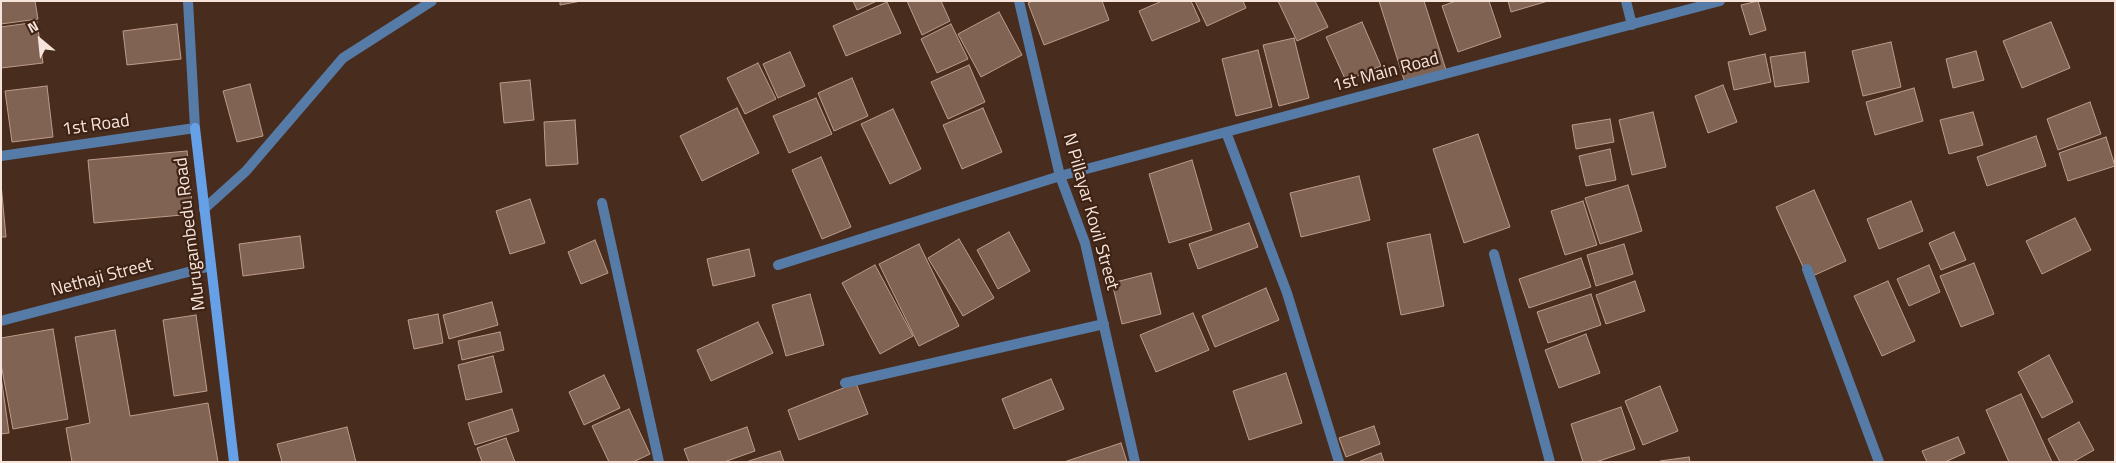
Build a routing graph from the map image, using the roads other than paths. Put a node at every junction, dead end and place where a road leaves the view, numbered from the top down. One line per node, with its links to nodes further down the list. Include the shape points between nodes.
1 (188, 1): 7 (street, Murugambedu Road)
2 (432, 1): 12 (street, via 343,58 246,171)
3 (1019, 1): 10 (street, N Pillayar Kovil Street)
4 (1626, 1): 6 (street)
5 (1720, 1): 6 (street, 1st Main Road)
6 (1632, 25): 8 (street, 1st Main Road)
7 (195, 128): 9 (street, 1st Road); 12 (street, Murugambedu Road)
8 (1226, 132): 10 (street, 1st Main Road); 23 (street, via 1287,293)
9 (1, 156)
10 (1060, 176): 14 (street, 1st Main Road); 18 (street, N Pillayar Kovil Street, via 1085,243)
11 (602, 203): 21 (street)
12 (204, 209): 15 (street, Murugambedu Road)
13 (1494, 254): 24 (street)
14 (778, 265)
15 (211, 266): 17 (street, Nethaji Street); 20 (street, Murugambedu Road)
16 (1807, 269): 25 (street)
17 (1, 321)
18 (1104, 324): 19 (street); 22 (street, N Pillayar Kovil Street)
19 (845, 383)
20 (234, 462)
21 (659, 462)
22 (1135, 462)
23 (1339, 462)
24 (1550, 462)
25 (1879, 462)

